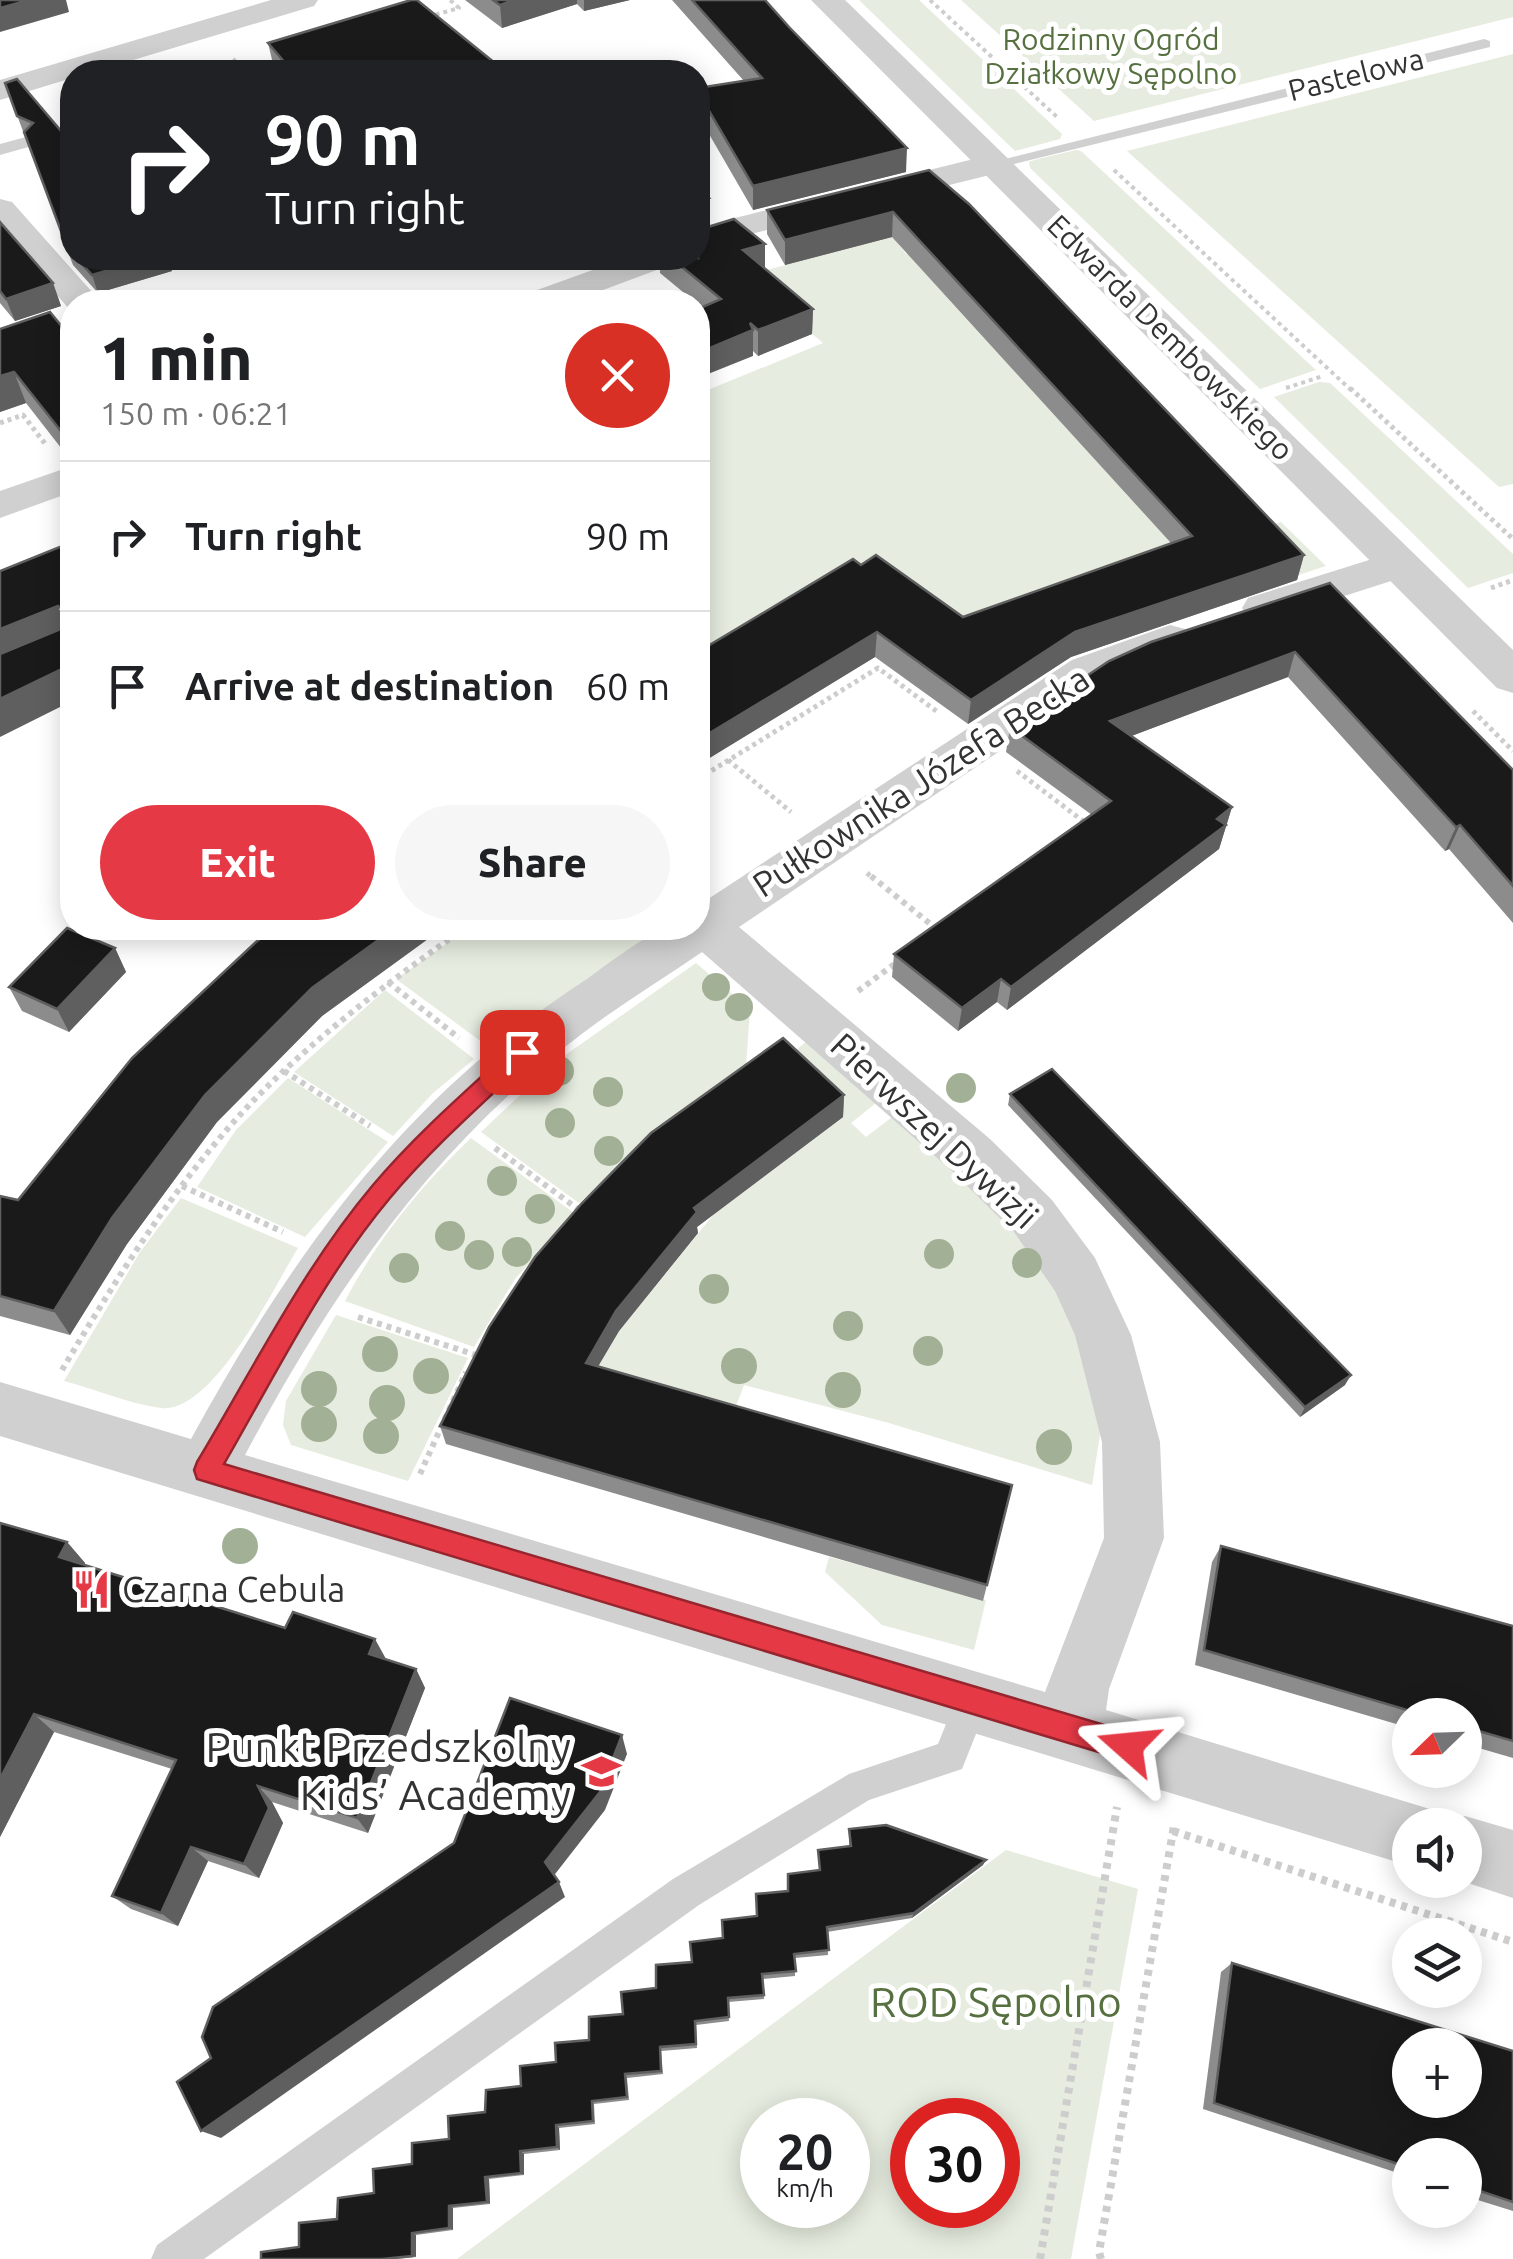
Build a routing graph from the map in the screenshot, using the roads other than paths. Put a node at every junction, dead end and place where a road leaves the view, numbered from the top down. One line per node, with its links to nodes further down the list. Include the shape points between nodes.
1 (304, 0): 4 (street)
2 (827, 0): 9 (street, Edwarda Dembowskiego)
3 (1484, 44): 9 (lane, Pastelowa)
4 (101, 60)
5 (60, 72): 6 (street)
6 (0, 90)
7 (26, 142): 8 (lane)
8 (0, 150)
9 (994, 164): 11 (street); 17 (street, Edwarda Dembowskiego)
10 (0, 209): 13 (street)
11 (710, 238)
12 (625, 270): 14 (street)
13 (73, 290)
14 (571, 290)
15 (60, 467): 16 (street)
16 (0, 505)
17 (1398, 564): 18 (street, Edwarda Dembowskiego); 19 (street, Pułkownika Józefa Becka, via 1087,671)
18 (1513, 677)
19 (710, 916)
20 (710, 931): 25 (street, Pierwszej Dywizji, via 972,1155 1034,1216 1075,1274 1103,1335 1131,1442 1134,1538 1077,1689)
21 (675, 940): 23 (street, Pułkownika Józefa Becka, via 501,1069 380,1193 321,1275)
22 (27, 1397): 23 (street)
23 (206, 1470): 24 (street)
24 (973, 1699): 25 (street); 29 (lane, via 950,1757 861,1786 686,1892)
25 (1100, 1738): 26 (street)
26 (1392, 1828)
27 (1482, 1855): 28 (street)
28 (1513, 1864)
29 (171, 2259)

